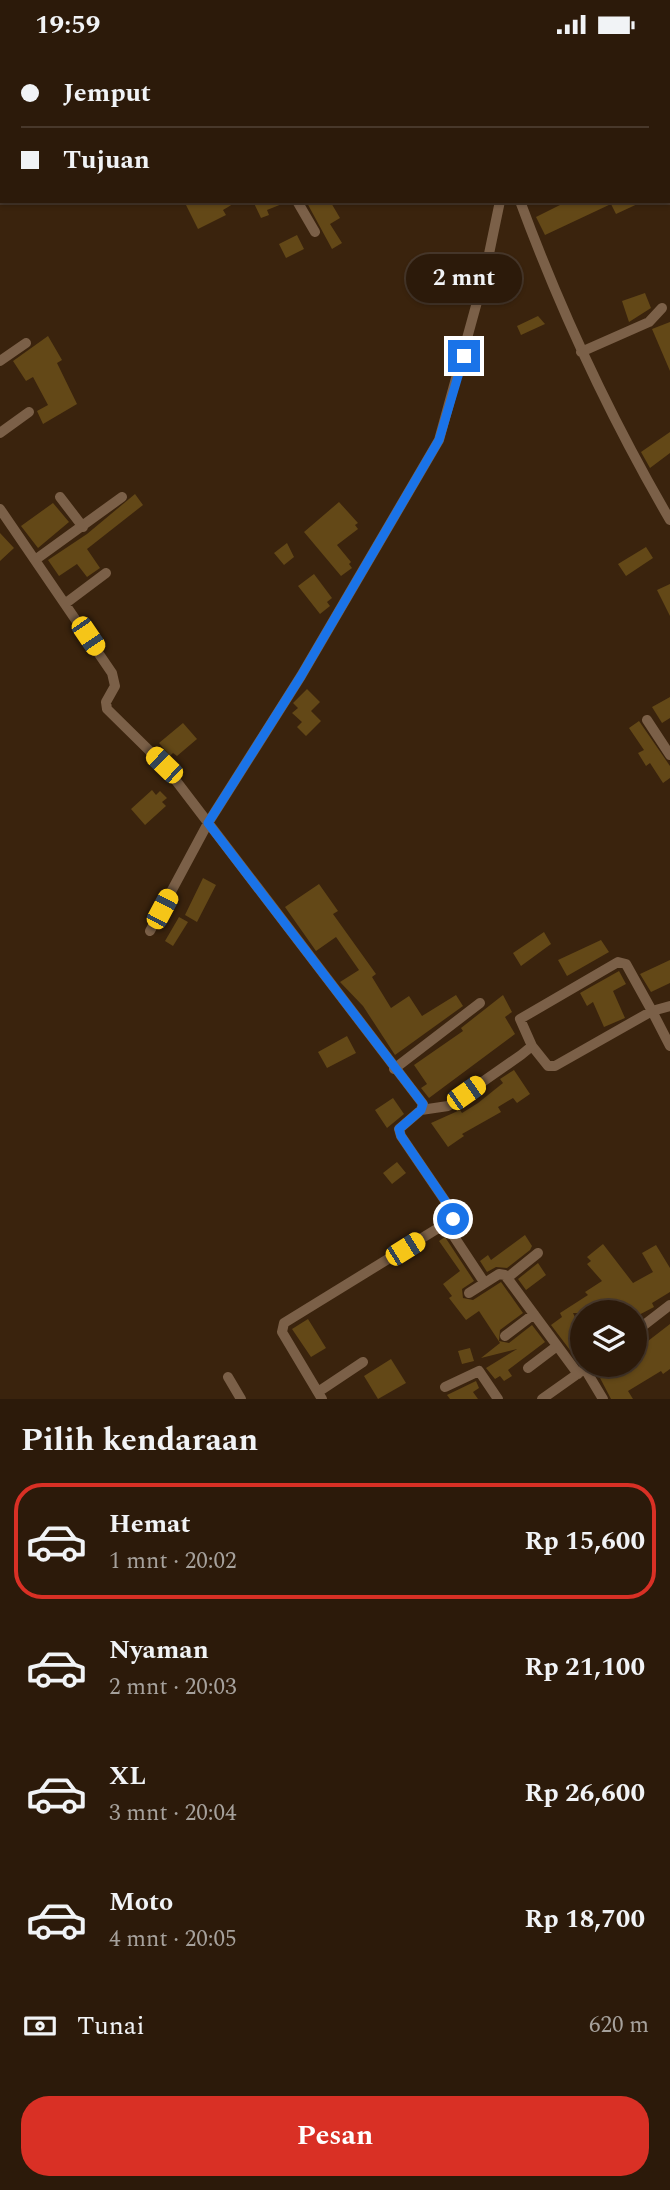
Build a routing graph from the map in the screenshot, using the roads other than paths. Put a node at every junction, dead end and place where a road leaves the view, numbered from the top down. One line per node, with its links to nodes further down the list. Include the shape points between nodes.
1 (298, 203): 4 (street)
2 (500, 203): 23 (street, via 439,440 301,676)
3 (521, 203): 7 (street)
4 (315, 232)
5 (662, 308): 7 (street, via 649,322)
6 (26, 343): 8 (street)
7 (581, 352): 13 (street, via 619,431)
8 (0, 362)
9 (29, 412): 10 (street)
10 (0, 433)
11 (60, 497): 16 (street)
12 (122, 497): 16 (street)
13 (667, 505): 15 (street)
14 (0, 509): 17 (street)
15 (670, 520)
16 (83, 527): 18 (street)
17 (5, 528): 18 (street)
18 (35, 560): 20 (street)
19 (106, 573): 20 (street)
20 (66, 603): 23 (street, via 115,680 107,709 164,765)
21 (647, 720): 22 (street)
22 (670, 755)
23 (208, 823): 24 (street); 30 (street)
24 (150, 931)
25 (480, 1003): 30 (street)
26 (670, 1006): 27 (street)
27 (652, 1011): 28 (street, via 555,1066 548,1066); 28 (street, via 626,964 618,962 520,1019); 29 (street)
28 (532, 1046): 31 (street, via 448,1106)
29 (670, 1046)
30 (394, 1069): 31 (street, via 423,1104)
31 (421, 1110): 32 (street, via 399,1129 452,1211 453,1219)
32 (445, 1223): 35 (street); 49 (street, via 284,1323 282,1332)
33 (538, 1253): 34 (street)
34 (507, 1278): 35 (street, via 499,1274); 38 (street)
35 (484, 1282): 36 (street)
36 (469, 1293)
37 (670, 1305): 39 (street)
38 (534, 1314): 40 (street); 41 (street)
39 (647, 1323)
40 (505, 1336)
41 (557, 1346): 42 (street); 44 (street)
42 (570, 1357)
43 (363, 1362): 49 (street)
44 (528, 1368)
45 (228, 1377): 50 (street)
46 (574, 1377): 52 (street)
47 (590, 1377): 53 (street)
48 (445, 1387): 51 (street, via 479,1371)
49 (320, 1395)
50 (241, 1399)
51 (498, 1399)
52 (542, 1399)
53 (603, 1399)

